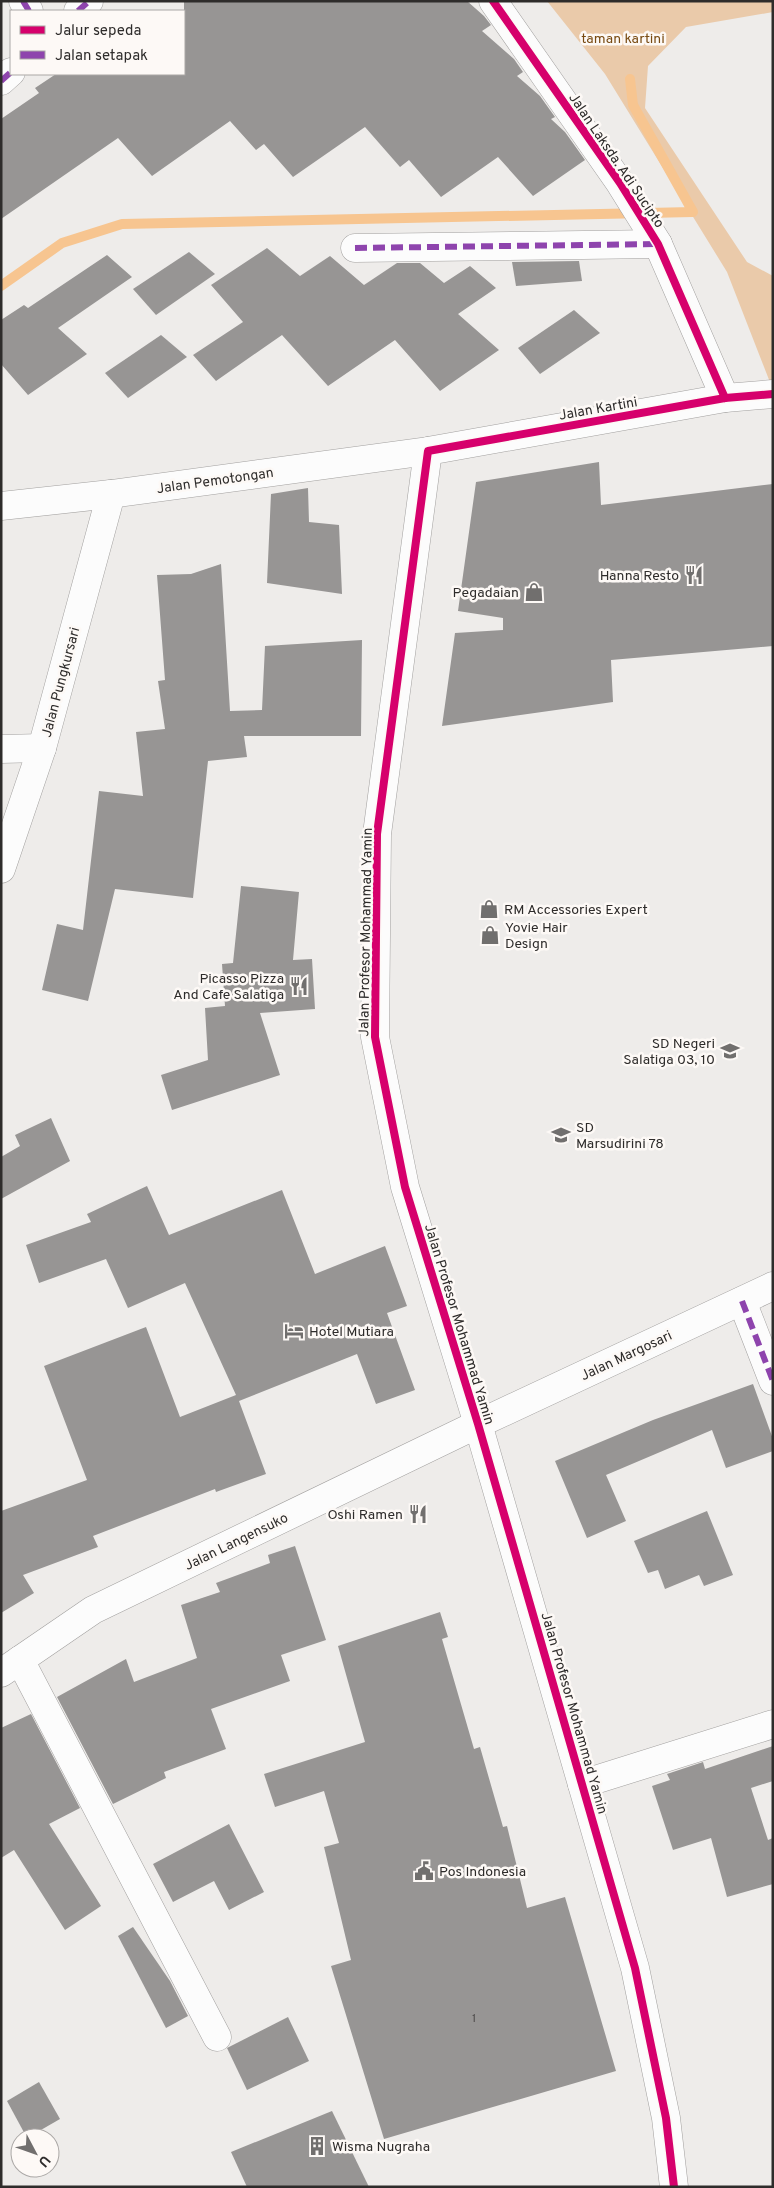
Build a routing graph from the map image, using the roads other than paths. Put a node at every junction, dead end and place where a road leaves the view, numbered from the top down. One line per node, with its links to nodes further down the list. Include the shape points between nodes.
1 (89, 1): 3 (street)
2 (493, 1): 4 (street, Jalan Laksda. Adi Sucipto, via 620,183)
3 (79, 10)
4 (656, 242): 5 (street); 7 (street, Jalan Laksda. Adi Sucipto)
5 (355, 248)
6 (773, 394): 7 (street, Jalan Kartini)
7 (725, 398): 8 (street, Jalan Kartini)
8 (428, 452): 9 (street, Jalan Pemotongan); 17 (street, Jalan Profesor Mohammad Yamin, via 377,834 375,1037 405,1187)
9 (111, 494): 10 (street, Jalan Pemotongan); 11 (street, Jalan Pungkursari)
10 (1, 506)
11 (42, 748): 12 (street); 13 (street, Jalan Pungkursari)
12 (1, 749)
13 (1, 868)
14 (773, 1286): 15 (street, Jalan Margosari)
15 (742, 1301): 16 (street); 17 (street, Jalan Margosari)
16 (773, 1382)
17 (478, 1424): 18 (street, Jalan Langensuko, via 93,1610); 20 (street, Jalan Profesor Mohammad Yamin)
18 (11, 1666): 21 (street)
19 (773, 1724): 20 (street)
20 (582, 1784): 22 (street, Jalan Profesor Mohammad Yamin, via 636,1968 666,2118)
21 (217, 2037)
22 (674, 2187)

